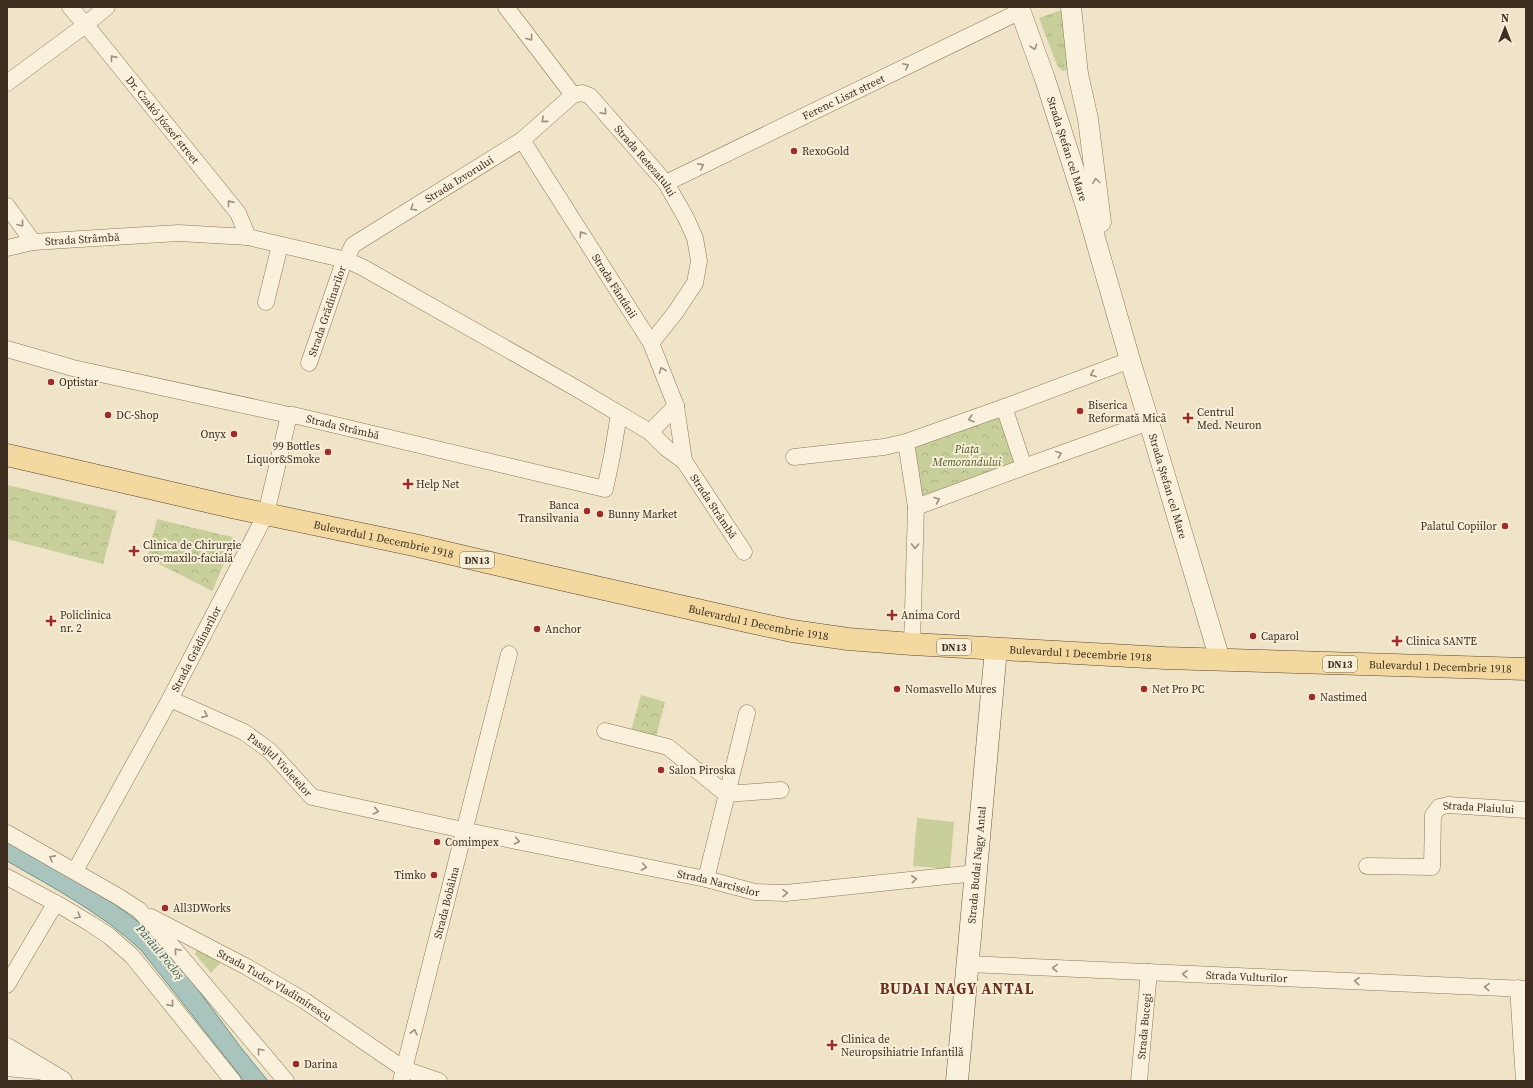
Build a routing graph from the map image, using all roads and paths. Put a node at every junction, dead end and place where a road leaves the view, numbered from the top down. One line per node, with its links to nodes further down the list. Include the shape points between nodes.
1 (70, 7): 6 (street, Dr. Czakó József street)
2 (108, 7): 6 (street)
3 (506, 7): 10 (street, one-way to 10)
4 (1071, 7): 7 (street, Strada Ștefan cel Mare)
5 (1020, 9): 8 (street, Strada Ștefan cel Mare, one-way to 8); 12 (street, Ferenc Liszt street, one-way to 5)
6 (86, 25): 9 (street); 14 (street, Dr. Czakó József street, one-way to 6, via 238,213)
7 (1078, 74): 8 (street, via 1071,81 1061,85); 19 (street, Strada Ștefan cel Mare, one-way to 7, via 1088,119)
8 (1044, 79): 19 (street, Strada Ștefan cel Mare, via 1087,210)
9 (7, 83)
10 (573, 95): 11 (street, Strada Izvorului, one-way to 11); 12 (street, Strada Retezatului, one-way to 12, via 582,93 590,96)
11 (522, 140): 18 (street, Strada Izvorului, one-way to 18, via 353,245); 21 (street, Strada Fântânii, one-way to 11)
12 (666, 183): 21 (street, Strada Retezatului, via 695,238 699,261 695,283)
13 (7, 206): 15 (street, one-way to 15)
14 (248, 237): 15 (street, Strada Strâmbă, via 179,234); 16 (street, Strada Strâmbă)
15 (34, 242): 17 (street, Strada Strâmbă)
16 (280, 245): 18 (street, Strada Strâmbă); 20 (street)
17 (7, 248)
18 (346, 260): 24 (street, Strada Grădinarilor); 27 (street, Strada Strâmbă)
19 (1109, 289): 23 (street, Strada Ștefan cel Mare)
20 (266, 302)
21 (651, 343): 25 (street, Strada Fântânii, one-way to 21)
22 (7, 349): 28 (street, Strada Strâmbă, via 73,368)
23 (1130, 360): 26 (street, one-way to 26); 29 (street, Strada Ștefan cel Mare)
24 (309, 363)
25 (676, 406): 30 (street); 34 (street, Strada Strâmbă)
26 (1004, 407): 31 (street, one-way to 31); 35 (street)
27 (619, 414): 28 (street, Strada Strâmbă, via 605,489); 30 (street, Strada Strâmbă)
28 (289, 416): 37 (street, Strada Grădinarilor)
29 (1150, 422): 35 (street, one-way to 29); 42 (street, Strada Ștefan cel Mare)
30 (650, 432): 34 (street, Strada Strâmbă)
31 (906, 442): 33 (street, via 884,448); 36 (street)
32 (7, 455): 37 (main road, Bulevardul 1 Decembrie 1918 / DN13)
33 (794, 457)
34 (684, 461): 38 (street, Strada Strâmbă)
35 (1024, 467): 36 (street, one-way to 35)
36 (916, 507): 39 (street, one-way to 39)
37 (266, 514): 39 (main road, Bulevardul 1 Decembrie 1918 / DN13, via 792,630 848,639); 44 (street, Strada Grădinarilor)
38 (744, 552)
39 (912, 644): 40 (main road, Bulevardul 1 Decembrie 1918 / DN13)
40 (996, 649): 42 (main road, Bulevardul 1 Decembrie 1918 / DN13); 54 (main road, Strada Budai Nagy Antal)
41 (509, 654): 50 (street, Strada Bobâlna)
42 (1220, 660): 43 (main road, Bulevardul 1 Decembrie 1918 / DN13)
43 (1526, 669)
44 (170, 699): 50 (street, Pasajul Violetelor, one-way to 50, via 244,732 270,751 312,797); 53 (street, Strada Grădinarilor)
45 (747, 713): 48 (street)
46 (606, 731): 48 (street, via 668,747)
47 (781, 790): 48 (street)
48 (726, 794): 56 (street)
49 (1526, 810): 52 (street, Strada Plaiului, via 1448,805 1439,807 1434,815 1432,867)
50 (465, 831): 56 (street, Strada Narciselor, one-way to 56); 66 (street, Strada Bobâlna, one-way to 50)
51 (7, 833): 53 (street, Strada Tudor Vladimirescu, one-way to 51)
52 (1367, 866)
53 (76, 871): 58 (street, Strada Tudor Vladimirescu)
54 (976, 873): 56 (street, Strada Narciselor, one-way to 54, via 755,892 786,893); 59 (main road, Strada Budai Nagy Antal)
55 (7, 877): 57 (street)
56 (706, 879)
57 (55, 904): 61 (street); 68 (street, one-way to 68, via 109,936 132,956)
58 (139, 910): 66 (street, Strada Tudor Vladimirescu, via 305,1001); 69 (street, Strada Tudor Vladimirescu, one-way to 58)
59 (968, 964): 60 (street, Strada Vulturilor, one-way to 59); 71 (main road, Strada Budai Nagy Antal)
60 (1149, 972): 62 (street, Strada Vulturilor, one-way to 60); 72 (street, Strada Bucegi)
61 (7, 985)
62 (1522, 988): 73 (street)
63 (7, 1048): 65 (street)
64 (7, 1066): 65 (street)
65 (43, 1069): 67 (street)
66 (402, 1075): 70 (street, Strada Tudor Vladimirescu)
67 (62, 1081)
68 (233, 1081)
69 (286, 1081)
70 (439, 1081)
71 (957, 1081)
72 (1139, 1081)
73 (1524, 1081)

